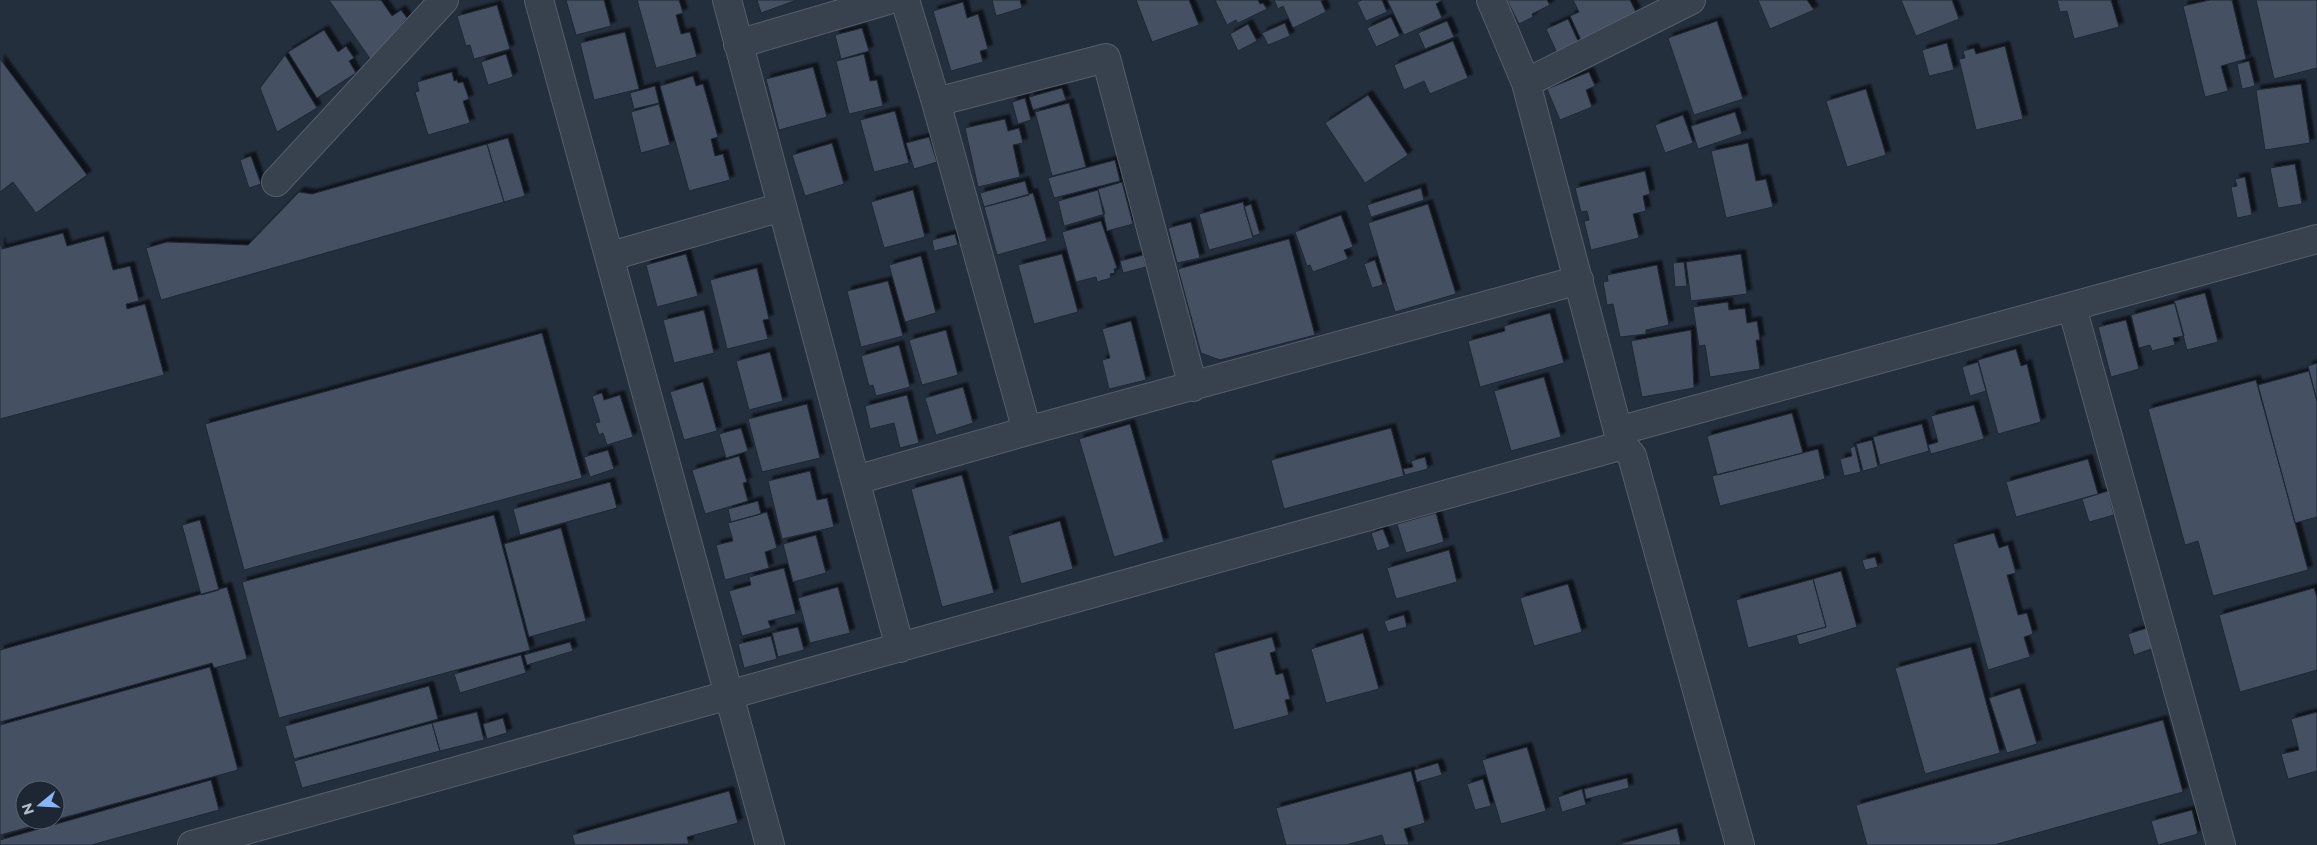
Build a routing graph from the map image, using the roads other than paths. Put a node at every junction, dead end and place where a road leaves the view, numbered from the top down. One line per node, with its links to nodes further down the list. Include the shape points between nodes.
1 (444, 0): 11 (street)
2 (540, 0): 14 (street)
3 (726, 0): 8 (street)
4 (888, 0): 8 (street)
5 (905, 0): 10 (street)
6 (1490, 0): 9 (street)
7 (1690, 0): 9 (street)
8 (738, 44): 12 (street)
9 (1526, 83): 15 (street)
10 (936, 102): 17 (street, via 1106,58); 18 (street)
11 (276, 182)
12 (782, 207): 14 (street); 20 (street)
13 (2317, 240): 16 (street)
14 (611, 256): 22 (street)
15 (1579, 280): 17 (street); 19 (street)
16 (2072, 307): 19 (street); 26 (street)
17 (1193, 387): 18 (street)
18 (1027, 431): 20 (street)
19 (1621, 438): 21 (street); 25 (street, via 1632,456)
20 (856, 480): 21 (street)
21 (900, 648): 22 (street)
22 (729, 696): 23 (street); 24 (street)
23 (192, 845)
24 (770, 845)
25 (1740, 845)
26 (2221, 845)

